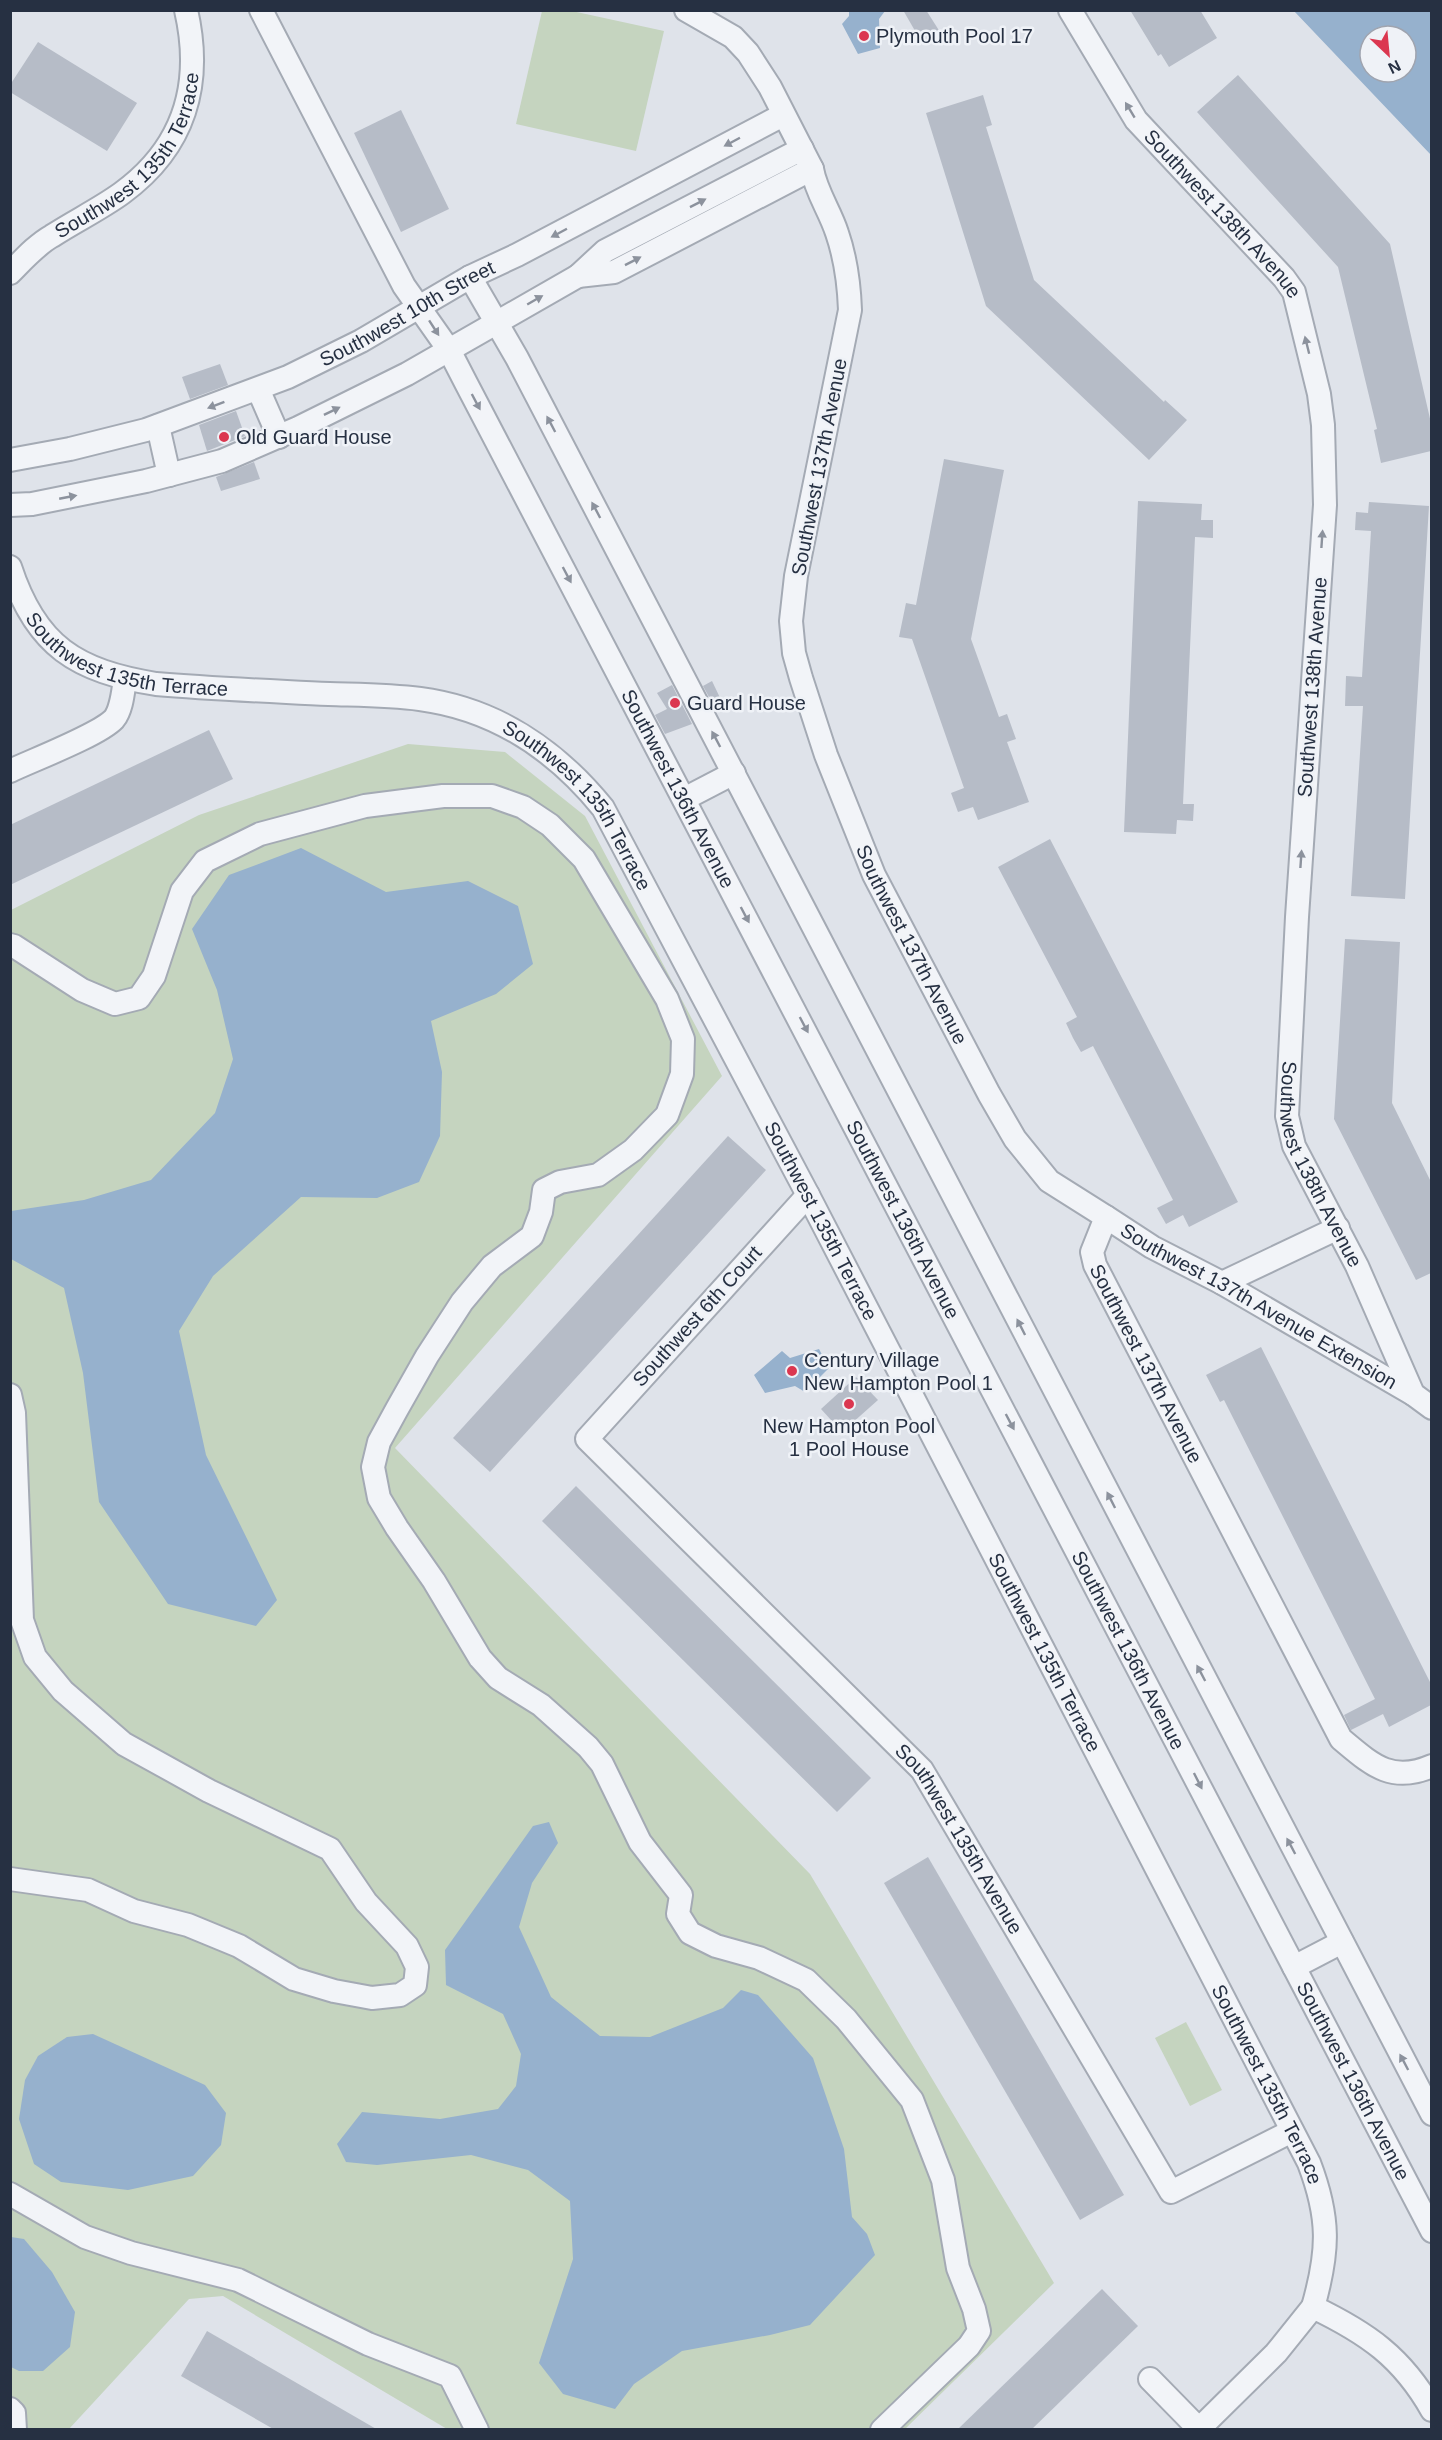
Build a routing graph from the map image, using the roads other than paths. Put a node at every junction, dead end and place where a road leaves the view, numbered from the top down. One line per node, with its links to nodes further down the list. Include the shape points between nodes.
1 (186, 10): 9 (street, Southwest 135th Terrace, via 192,43 191,86 167,150 122,194 50,237)
2 (261, 10): 12 (street, Southwest 136th Avenue, via 404,286)
3 (686, 10): 5 (street, Southwest 137th Avenue, via 739,42 770,87)
4 (1070, 10): 29 (street, Southwest 138th Avenue, one-way to 4, via 1293,1146 1287,1116 1324,505 1319,394 1294,292 1136,120)
5 (783, 115): 6 (street, Southwest 137th Avenue); 7 (street, Southwest 10th Street, one-way to 7)
6 (807, 159): 8 (street, one-way to 6); 10 (street, one-way to 6, via 614,272); 28 (street, Southwest 137th Avenue, via 837,232 848,272 850,310 796,576 791,621 801,678 826,755 874,875 989,1094 1020,1146 1049,1181)
7 (643, 189): 8 (street); 11 (street, Southwest 10th Street, one-way to 11)
8 (661, 222): 10 (street, via 605,251)
9 (10, 273)
10 (578, 276): 13 (street, one-way to 10)
11 (470, 277): 12 (street, Southwest 10th Street); 13 (street)
12 (419, 305): 14 (street, Southwest 136th Avenue, one-way to 14); 15 (street, Southwest 10th Street, via 361,341)
13 (496, 323): 14 (street); 24 (street, one-way to 13)
14 (448, 350): 17 (street, one-way to 14); 25 (street, Southwest 136th Avenue, one-way to 25)
15 (258, 389): 16 (street, Southwest 10th Street, one-way to 16); 17 (street)
16 (158, 426): 18 (street, Southwest 10th Street); 19 (street)
17 (279, 436): 19 (street, via 222,461)
18 (10, 460)
19 (170, 476): 20 (street, one-way to 19, via 32,504)
20 (10, 504)
21 (10, 567): 22 (street, Southwest 135th Terrace, via 28,608 49,639 85,666)
22 (125, 679): 23 (street, via 115,718 96,731); 27 (street, Southwest 135th Terrace, via 177,686 420,699 494,720 538,745 583,783 603,808)
23 (10, 771)
24 (734, 773): 25 (street); 37 (street, one-way to 24)
25 (684, 799): 38 (street, Southwest 136th Avenue, one-way to 38)
26 (10, 945): 50 (street, via 82,990 115,1004 139,998 154,976 183,891 205,861 260,834 365,806 443,796 492,796 523,807 549,825 584,860 667,999 682,1039 682,1074 667,1115 633,1150 598,1175 560,1182 544,1190 532,1236 492,1266 462,1302 379,1442 373,1467 379,1498 480,1658 498,1678 541,1705 602,1764 640,1842 681,1895 678,1914 690,1933 806,1980 846,2019 912,2100 943,2180 958,2268 979,2331 969,2346)
27 (808, 1195): 34 (street, Southwest 6th Court); 40 (street, Southwest 135th Terrace)
28 (1106, 1217): 30 (street, Southwest 137th Avenue Extension, via 1152,1247); 35 (street, Southwest 137th Avenue, via 1092,1252 1095,1265 1341,1739 1381,1770 1399,1774)
29 (1338, 1228): 30 (street); 31 (street, Southwest 138th Avenue)
30 (1222, 1283): 31 (street, Southwest 137th Avenue Extension)
31 (1413, 1394): 33 (street, Southwest 138th Avenue)
32 (10, 1395): 36 (street, via 14,1413 22,1620 35,1657 63,1691 124,1744 209,1791 330,1849 366,1902 407,1946 417,1967 415,1985 400,1995 372,1998 334,1991 294,1979 239,1946 188,1925 134,1911 88,1890)
33 (1431, 1408)
34 (587, 1439): 40 (street, Southwest 135th Avenue, via 922,1770 1171,2192)
35 (1428, 1768)
36 (10, 1879)
37 (1342, 1942): 38 (street); 39 (street, one-way to 37)
38 (1294, 1967): 42 (street, Southwest 136th Avenue)
39 (1429, 2099)
40 (1292, 2131): 43 (street, Southwest 135th Terrace, via 1309,2163 1324,2211 1324,2269)
41 (10, 2194): 49 (street, via 86,2237 131,2253 238,2280 368,2344 450,2376)
42 (1431, 2231)
43 (1313, 2307): 46 (street, via 1384,2349 1418,2386); 47 (street, via 1276,2353)
44 (1150, 2379): 47 (street)
45 (10, 2409): 48 (street)
46 (1431, 2410)
47 (1199, 2429)
48 (15, 2430)
49 (477, 2430)
50 (882, 2430)

